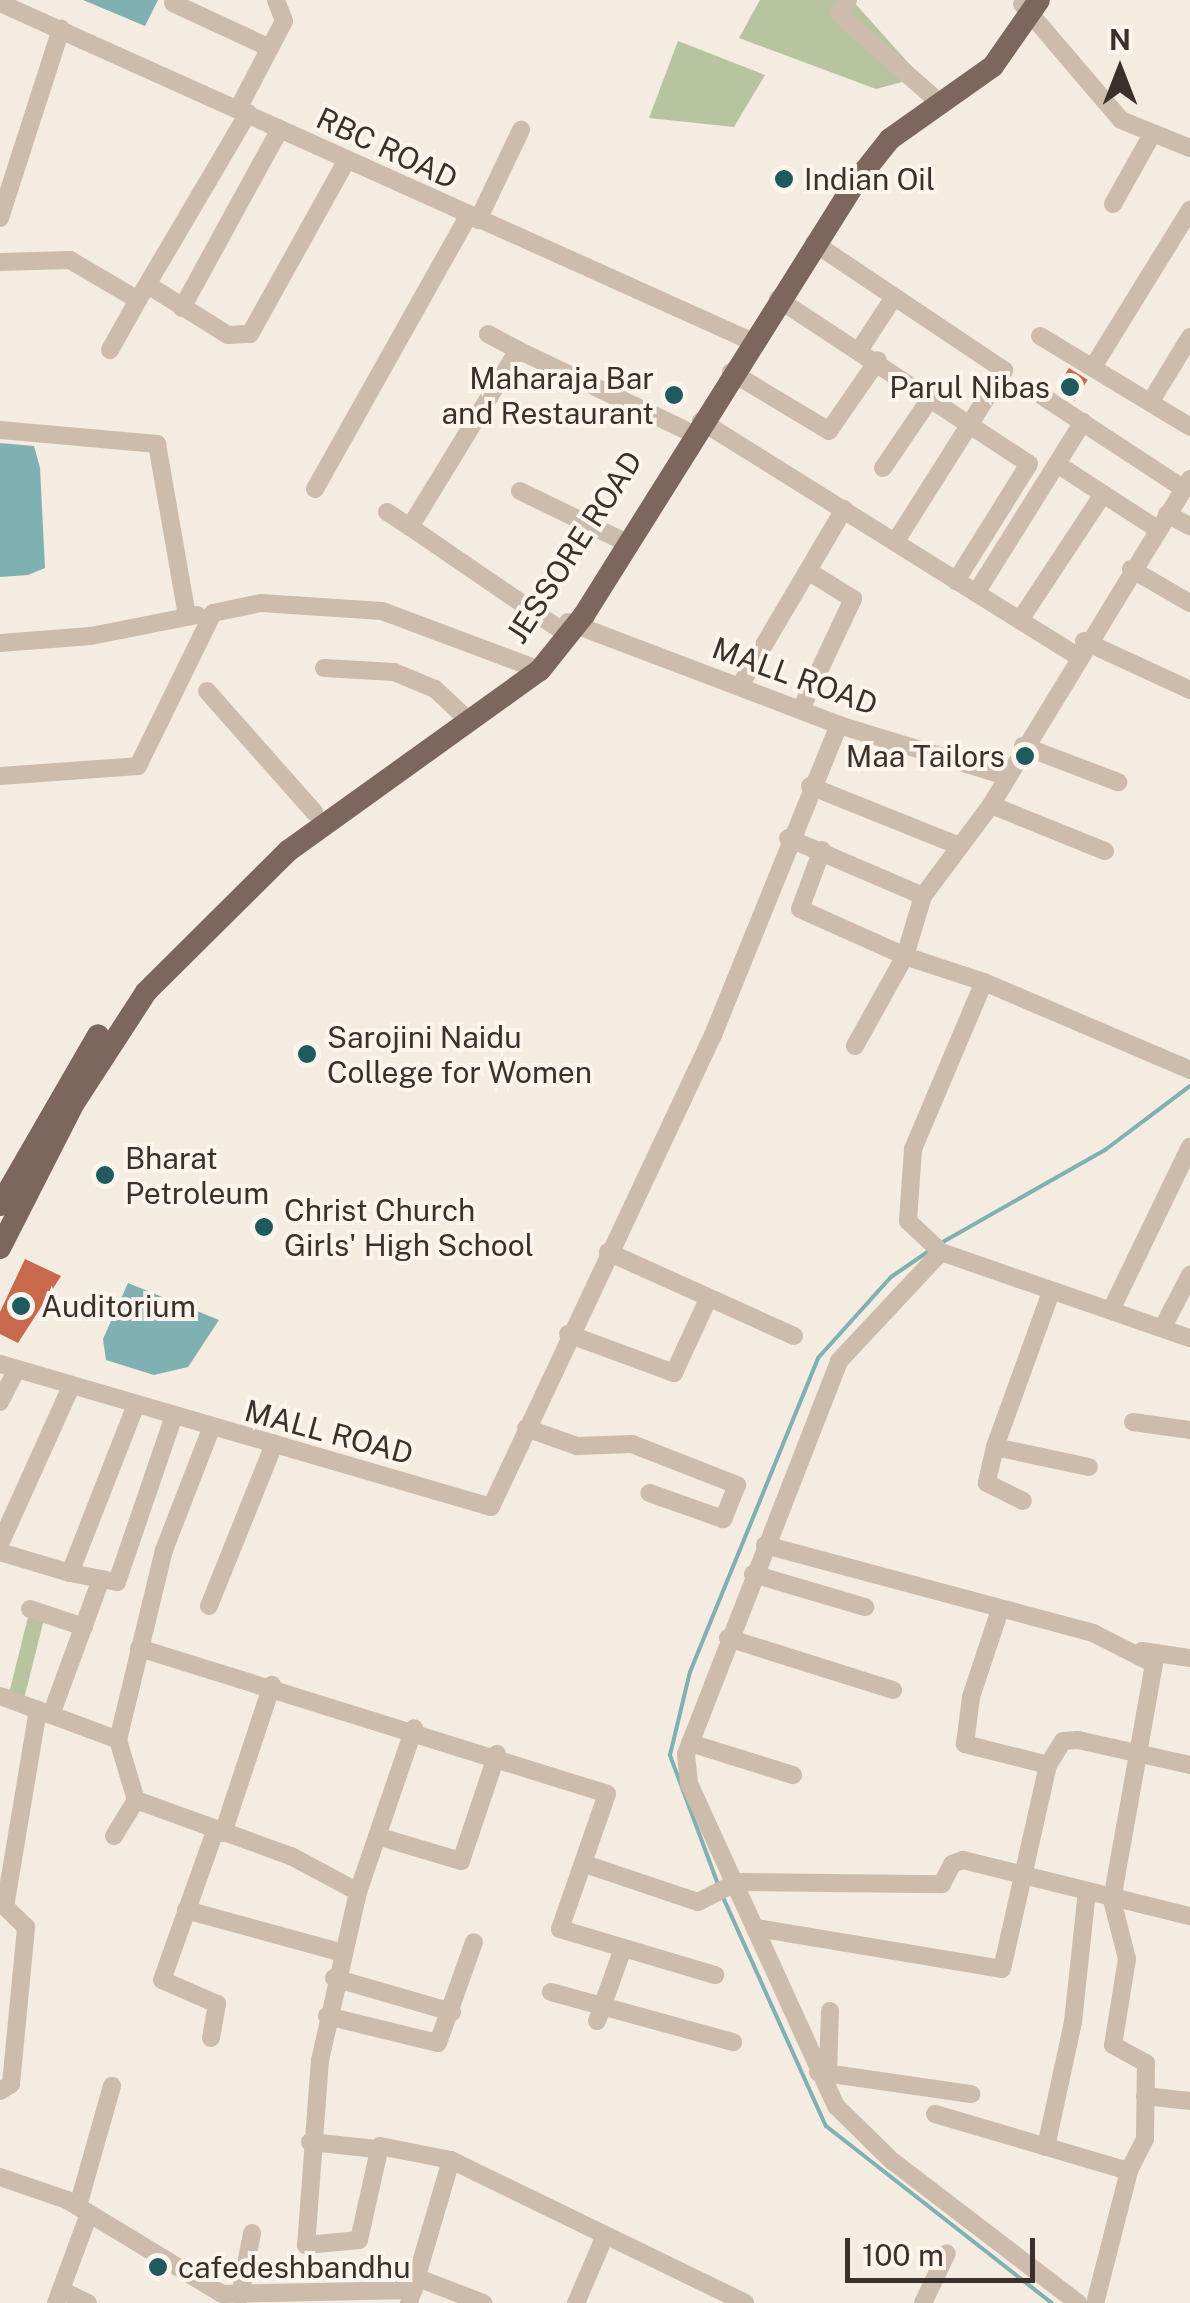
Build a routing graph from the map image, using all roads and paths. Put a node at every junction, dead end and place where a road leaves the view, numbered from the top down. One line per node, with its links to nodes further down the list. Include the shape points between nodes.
1 (276, 0): 7 (street, via 286,12)
2 (848, 0): 8 (street, via 839,14)
3 (0, 3): 6 (street, RBC ROAD)
4 (173, 3): 7 (street)
5 (1029, 4): 8 (main road, JESSORE ROAD, via 992,46); 12 (street, via 1112,112); 19 (main road, JESSORE ROAD, via 972,85 890,139)
6 (61, 29): 9 (street, RBC ROAD); 16 (street)
7 (270, 48): 9 (street)
8 (932, 96): 28 (main road, JESSORE ROAD, via 869,143)
9 (243, 111): 10 (street, RBC ROAD); 21 (street)
10 (280, 129): 14 (street, RBC ROAD); 24 (street)
11 (521, 130): 17 (street)
12 (1150, 138): 13 (street); 15 (street)
13 (1190, 148)
14 (347, 160): 17 (street, RBC ROAD); 24 (street, via 254,331 228,334)
15 (1114, 204)
16 (0, 218)
17 (473, 218): 28 (street, RBC ROAD); 46 (street)
18 (1187, 222): 33 (street)
19 (814, 243): 22 (street); 23 (main road, JESSORE ROAD)
20 (0, 262): 21 (street, via 70,260)
21 (143, 292): 24 (street); 30 (street)
22 (894, 297): 29 (street); 39 (street, via 1004,370)
23 (778, 299): 28 (main road, JESSORE ROAD); 29 (street)
24 (182, 308)
25 (488, 334): 31 (street)
26 (1040, 336): 33 (street)
27 (1190, 337): 37 (street)
28 (746, 339): 34 (main road, JESSORE ROAD); 40 (main road, JESSORE ROAD)
29 (860, 349): 32 (street)
30 (110, 350)
31 (518, 350): 40 (street); 52 (street)
32 (878, 360): 34 (street, via 828,432); 36 (street)
33 (1093, 366): 37 (street)
34 (731, 372): 40 (main road, JESSORE ROAD)
35 (1036, 392): 38 (street)
36 (932, 396): 39 (street); 44 (street)
37 (1150, 401): 41 (street)
38 (1083, 422): 43 (street); 45 (street)
39 (969, 425): 55 (street); 58 (street, via 1030,464)
40 (693, 426): 49 (street); 54 (main road, JESSORE ROAD); 64 (main road, JESSORE ROAD)
41 (1190, 427)
42 (0, 430): 62 (street, via 157,444)
43 (1057, 464): 48 (street); 59 (street)
44 (883, 468)
45 (1187, 484): 51 (street)
46 (315, 490)
47 (520, 491): 54 (street)
48 (1103, 494): 51 (street); 63 (street)
49 (844, 509): 55 (street); 57 (street)
50 (388, 512): 52 (street, MALL ROAD)
51 (1162, 521): 53 (street); 56 (street)
52 (410, 526): 64 (street, MALL ROAD)
53 (1190, 526)
54 (618, 539): 64 (main road, JESSORE ROAD)
55 (896, 542): 58 (street)
56 (1131, 569): 60 (street); 66 (street)
57 (808, 572): 69 (street); 72 (street, via 852,599)
58 (956, 581): 59 (street)
59 (976, 593): 63 (street)
60 (1190, 602)
61 (212, 613): 62 (street); 68 (street, via 261,602 382,611); 76 (street, via 138,766)
62 (187, 616): 65 (street, via 91,636)
63 (1020, 620): 66 (street)
64 (568, 629): 68 (main road, JESSORE ROAD); 69 (street, MALL ROAD)
65 (0, 643)
66 (1080, 648): 70 (street); 75 (street)
67 (324, 668): 73 (street, via 394,672 435,690)
68 (536, 668): 73 (main road, JESSORE ROAD); 89 (main road, JESSORE ROAD, via 288,851)
69 (742, 684): 72 (street, MALL ROAD)
70 (1190, 690)
71 (207, 691): 81 (street)
72 (801, 710): 74 (street, MALL ROAD)
73 (462, 714): 81 (main road, JESSORE ROAD)
74 (839, 725): 77 (street, MALL ROAD); 79 (street, MALL ROAD)
75 (1023, 746): 77 (street); 78 (street)
76 (0, 776)
77 (1006, 776): 80 (street)
78 (1118, 782)
79 (810, 786): 82 (street, MALL ROAD); 83 (street)
80 (990, 805): 83 (street); 85 (street)
81 (314, 812): 89 (main road, JESSORE ROAD)
82 (788, 838): 84 (street); 98 (street, MALL ROAD, via 713,1035)
83 (957, 844): 86 (street)
84 (822, 850): 86 (street); 87 (street, via 800,909)
85 (1105, 851)
86 (924, 896): 87 (street)
87 (904, 956): 88 (street); 91 (street)
88 (984, 982): 92 (street); 97 (street, via 913,1149 907,1215)
89 (142, 989): 90 (main road, JESSORE ROAD)
90 (115, 1024): 94 (main road, JESSORE ROAD, via 58,1095); 95 (main road); 96 (main road, JESSORE ROAD)
91 (855, 1046)
92 (1187, 1069)
93 (1190, 1147): 102 (street)
94 (0, 1205)
95 (0, 1232)
96 (0, 1248)
97 (938, 1250): 100 (street); 122 (street, via 839,1361)
98 (608, 1252): 101 (street); 104 (street, MALL ROAD)
99 (1190, 1275): 103 (street)
100 (1051, 1292): 102 (street); 117 (street)
101 (708, 1300): 104 (street, via 674,1373); 105 (street)
102 (1112, 1308): 103 (street)
103 (1163, 1327): 106 (street)
104 (568, 1334): 114 (street, MALL ROAD)
105 (794, 1336)
106 (1190, 1338)
107 (8, 1368): 108 (street, MALL ROAD); 109 (street)
108 (70, 1389): 110 (street, MALL ROAD); 121 (street)
109 (0, 1402)
110 (135, 1407): 111 (street, MALL ROAD); 124 (street)
111 (173, 1418): 113 (street, MALL ROAD); 126 (street, via 117,1582)
112 (1133, 1422): 115 (street)
113 (212, 1428): 116 (street, MALL ROAD); 133 (street, via 164,1550)
114 (526, 1428): 116 (street, MALL ROAD, via 491,1508); 119 (street, via 577,1446 632,1444 737,1485 723,1519)
115 (1190, 1430)
116 (274, 1444): 127 (street)
117 (996, 1447): 118 (street); 120 (street, via 987,1483)
118 (1089, 1467)
119 (649, 1493)
120 (1023, 1501)
121 (0, 1544)
122 (765, 1545): 125 (street); 129 (street)
123 (0, 1552): 124 (street)
124 (70, 1573): 126 (street)
125 (753, 1574): 128 (street); 132 (street)
126 (101, 1579): 131 (street)
127 (209, 1606)
128 (865, 1607)
129 (1000, 1610): 134 (street); 145 (street, via 971,1697 965,1744)
130 (38, 1611): 131 (street)
131 (84, 1627): 139 (street)
132 (728, 1638): 137 (street); 142 (street)
133 (140, 1648): 136 (street); 141 (street)
134 (1136, 1651): 135 (street); 144 (street, via 1156,1675)
135 (1190, 1658)
136 (272, 1685): 140 (street); 149 (street)
137 (893, 1690)
138 (0, 1696): 139 (street)
139 (45, 1713): 141 (street); 176 (street, via 4,1908 26,1927 11,2084)
140 (414, 1728): 143 (street); 151 (street)
141 (118, 1740): 148 (street)
142 (690, 1743): 147 (street); 154 (street, via 689,1783)
143 (497, 1754): 151 (street, via 461,1862); 152 (street, via 607,1794)
144 (1142, 1754): 145 (street, via 1063,1741); 146 (street); 157 (street)
145 (1048, 1765): 153 (street)
146 (1190, 1766)
147 (792, 1776)
148 (136, 1800): 149 (street); 150 (street)
149 (219, 1832): 155 (street, via 291,1856); 158 (street)
150 (114, 1836)
151 (377, 1836): 155 (street)
152 (585, 1864): 154 (street, via 708,1899); 162 (street, via 560,1929)
153 (1025, 1873): 154 (street, via 950,1858 936,1884); 156 (street); 160 (street, via 998,1970)
154 (733, 1885): 160 (street)
155 (358, 1892): 163 (street)
156 (1087, 1892): 157 (street); 181 (street, via 1073,2022)
157 (1112, 1900): 159 (street); 178 (street, via 1127,1959 1114,2046 1144,2058)
158 (186, 1910): 163 (street); 171 (street, via 162,1980 217,2004)
159 (1190, 1916)
160 (756, 1928): 173 (street)
161 (474, 1942): 168 (street)
162 (622, 1951): 164 (street); 169 (street)
163 (340, 1952): 165 (street)
164 (715, 1975)
165 (334, 1978): 168 (street); 170 (street)
166 (551, 1992): 169 (street)
167 (830, 2011): 173 (street)
168 (452, 2012): 170 (street, via 443,2039 431,2044)
169 (600, 2014): 172 (street)
170 (327, 2016): 180 (street)
171 (212, 2038)
172 (733, 2042)
173 (823, 2073): 175 (street); 199 (street, via 860,2136)
174 (112, 2086): 186 (street)
175 (947, 2090): 177 (street); 181 (street, via 939,2116)
176 (0, 2091)
177 (971, 2094)
178 (1145, 2096): 179 (street); 184 (street, via 1143,2151)
179 (1190, 2101)
180 (310, 2142): 182 (street); 182 (street, via 306,2245 359,2240)
181 (1046, 2147): 184 (street)
182 (377, 2149): 183 (street)
183 (452, 2160): 188 (street, via 518,2186); 190 (street)
184 (1129, 2171): 200 (street)
185 (0, 2177): 186 (street)
186 (83, 2210): 191 (street); 193 (street)
187 (252, 2233): 193 (street)
188 (604, 2238): 192 (street); 196 (street)
189 (947, 2253): 198 (street)
190 (414, 2290): 193 (street); 195 (street)
191 (59, 2297): 194 (street)
192 (719, 2297): 197 (street)
193 (228, 2298)
194 (88, 2303)
195 (483, 2303)
196 (576, 2303)
197 (745, 2303)
198 (923, 2303)
199 (1078, 2303)
200 (1095, 2303)

